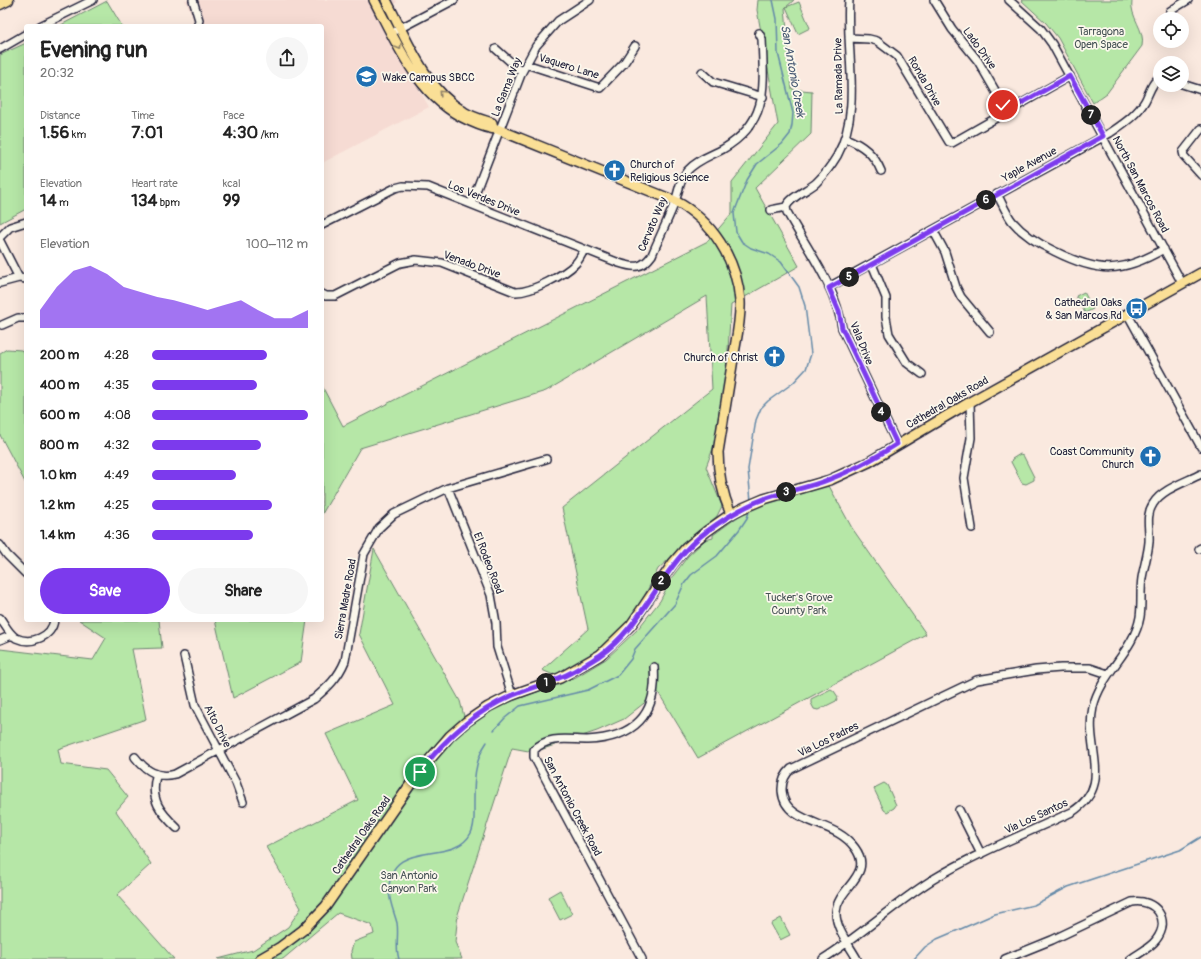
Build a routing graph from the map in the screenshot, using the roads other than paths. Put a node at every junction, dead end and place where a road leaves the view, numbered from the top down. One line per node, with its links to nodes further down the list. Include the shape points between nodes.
1 (8, 0): 12 (highway)
2 (93, 0): 14 (street)
3 (193, 0): 15 (street, via 200,20)
4 (374, 0): 17 (main road)
5 (386, 0): 16 (main road)
6 (454, 0): 16 (street)
7 (590, 0): 24 (street, La Gama Way, via 548,30)
8 (849, 0): 20 (street, La Ramada Drive)
9 (934, 0): 32 (street, Lado Drive, via 952,29 978,61)
10 (1009, 0): 27 (street, North San Marcos Road, via 1041,29)
11 (1188, 0): 13 (street, via 1179,8)
12 (0, 4)
13 (1170, 11)
14 (44, 24)
15 (198, 24)
16 (400, 28): 17 (street); 34 (main road, one-way to 16, via 494,124 464,112 444,95 426,73)
17 (391, 33): 34 (main road, one-way to 34, via 418,79 438,101 460,117)
18 (759, 33): 31 (street, Cervato Way, via 762,39)
19 (24, 35): 22 (street)
20 (849, 38): 32 (street, Ronda Drive, via 877,41 897,56 949,142 952,143); 36 (street, La Ramada Drive, via 851,110)
21 (635, 46): 24 (street, Vaquero Lane, via 624,63 600,88)
22 (0, 49)
23 (496, 49): 25 (street)
24 (526, 64): 25 (street, La Gama Way)
25 (522, 72): 34 (street, La Gama Way)
26 (702, 72): 31 (street, via 713,82)
27 (1070, 76): 32 (street); 35 (street, North San Marcos Road)
28 (1153, 85): 35 (street, Yaple Avenue, via 1138,112)
29 (1189, 86): 30 (street)
30 (1201, 90)
31 (763, 97): 40 (street, Cervato Way, via 754,120 741,137 722,150 700,160 687,172 678,187)
32 (1007, 111)
33 (1201, 128): 38 (street, via 1183,152)
34 (499, 130): 40 (main road); 41 (street, La Gama Way)
35 (1103, 136): 39 (street, Yaple Avenue); 49 (street, North San Marcos Road)
36 (845, 138): 37 (street, via 871,153); 42 (street, La Ramada Drive, via 837,156 823,176 790,201)
37 (881, 171)
38 (1201, 175)
39 (997, 194): 46 (street, Yaple Avenue); 49 (street, via 1011,220 1021,229 1051,250 1082,264 1106,268 1125,266)
40 (675, 201): 52 (street, Cervato Way, via 652,255); 70 (main road, via 701,219 714,235 729,260 738,285 739,325 718,452 722,489)
41 (471, 204): 45 (street, Los Verdes Drive, via 428,187 403,186 379,195); 50 (street, Los Verdes Drive)
42 (786, 207): 43 (street); 57 (street, Vala Drive)
43 (771, 210)
44 (24, 223): 47 (street, via 10,227)
45 (324, 225)
46 (933, 230): 51 (street, Yaple Avenue); 62 (street, via 945,252 961,297)
47 (0, 237)
48 (0, 241): 54 (street)
49 (1164, 249): 56 (street, North San Marcos Road)
50 (584, 250): 52 (street, Los Verdes Drive, via 628,266); 58 (street, Venado Drive, via 576,263 560,274 521,292 515,292 442,264 416,260 400,263 335,296)
51 (872, 264): 57 (street, Yaple Avenue); 63 (street, via 886,298 889,334 907,363)
52 (640, 267)
53 (1201, 273): 56 (main road, Cathedral Oaks Road)
54 (23, 278): 55 (street)
55 (0, 283)
56 (1182, 283): 59 (main road, Cathedral Oaks Road)
57 (829, 288): 65 (street, Vala Drive, via 839,311 842,328)
58 (324, 295)
59 (1127, 314): 64 (main road, Cathedral Oaks Road); 66 (street)
60 (24, 318): 61 (street)
61 (2, 325)
62 (990, 332)
63 (922, 374)
64 (970, 402): 65 (main road, Cathedral Oaks Road); 71 (street, via 972,428 964,478)
65 (897, 444): 70 (main road, Cathedral Oaks Road, via 853,470 830,480 764,499)
66 (1201, 447)
67 (546, 459): 69 (street, Sierra Madre Road)
68 (1201, 474): 80 (street, Via Los Santos, via 1159,497 1149,512 1148,552 1142,576 1137,630)
69 (448, 488): 81 (street, El Rodeo Road, via 491,595 497,647); 82 (street, Sierra Madre Road, via 394,514 372,538 364,554 345,661 334,681 314,699)
70 (731, 514): 81 (main road, Cathedral Oaks Road, via 686,548 631,625 600,655 560,678)
71 (972, 528)
72 (0, 545): 73 (street)
73 (24, 572)
74 (0, 618): 76 (street)
75 (53, 622): 76 (street, via 47,633 36,639 24,640)
76 (12, 635): 77 (street)
77 (0, 640)
78 (184, 656): 82 (street, Alto Drive, via 195,705)
79 (654, 667): 91 (street, San Antonio Creek Road, via 655,686 652,702 646,713 630,728 622,733 599,739 554,739 534,750 534,757)
80 (1108, 674): 88 (street, Via Los Santos, via 1091,719 1091,745 1096,779 1088,799 1072,812); 89 (street, Via Los Padres, via 1090,668 1061,668 977,680 791,769 786,774 781,788 787,805 794,812 833,830 850,842 858,854 860,868 857,877 842,895 836,913 840,929)
81 (512, 696): 90 (main road, Cathedral Oaks Road, via 488,707 466,722 434,752 326,906 303,930)
82 (218, 751): 84 (street, Sierra Madre Road, via 183,771 170,776); 85 (street, Alto Drive, via 236,783)
83 (135, 757): 84 (street)
84 (156, 776): 87 (street, via 154,796 160,810)
85 (243, 802)
86 (959, 810): 88 (street)
87 (177, 828)
88 (981, 854): 89 (street, Via Los Santos, via 932,880)
89 (848, 943): 92 (street, Via Los Santos); 93 (street, Via Los Padres)
90 (260, 959)
91 (642, 959)
92 (823, 959)
93 (857, 959)
94 (1005, 959): 95 (street, via 1132,902 1147,902 1159,911 1161,932 1151,945)
95 (1131, 959)

